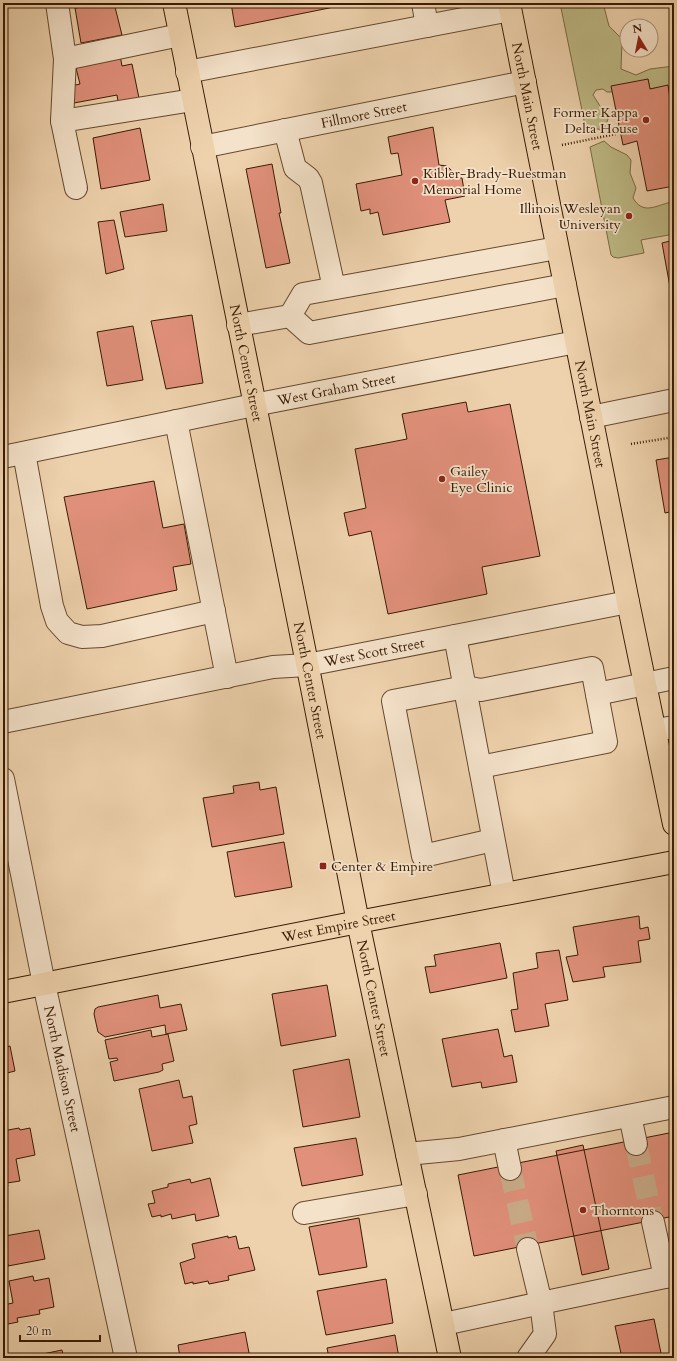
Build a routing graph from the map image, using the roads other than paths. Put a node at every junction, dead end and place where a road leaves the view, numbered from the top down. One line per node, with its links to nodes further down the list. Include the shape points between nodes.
1 (57, 3): 7 (street)
2 (174, 3): 6 (main road, North Center Street)
3 (423, 3): 5 (street)
4 (509, 6): 5 (street); 9 (main road, North Main Street)
5 (427, 26): 8 (street)
6 (180, 35): 7 (street); 8 (main road, North Center Street)
7 (65, 59): 11 (street)
8 (187, 72): 10 (main road, North Center Street)
9 (525, 82): 12 (street, Fillmore Street); 15 (main road, North Main Street)
10 (193, 100): 11 (street); 13 (main road, North Center Street)
11 (62, 121): 14 (street)
12 (285, 130): 13 (street, Fillmore Street); 17 (street, via 295,168 311,183)
13 (202, 147): 19 (main road, North Center Street)
14 (76, 188)
15 (558, 248): 16 (main road, North Main Street); 17 (street)
16 (565, 285): 18 (street, via 309,333); 20 (main road, North Main Street)
17 (334, 288): 18 (street, via 303,294)
18 (290, 316): 19 (street)
19 (238, 325): 22 (main road, North Center Street)
20 (576, 342): 22 (street, West Graham Street); 23 (main road, North Main Street)
21 (674, 400): 23 (street)
22 (254, 405): 24 (street, West Graham Street); 29 (main road, North Center Street)
23 (591, 417): 26 (main road, North Main Street)
24 (176, 421): 25 (street, West Graham Street); 27 (street)
25 (13, 455): 27 (street, via 52,606 57,621 68,633 82,637 102,636)
26 (628, 602): 28 (street, West Scott Street); 32 (main road, North Main Street)
27 (214, 611): 30 (street)
28 (455, 636): 29 (street, West Scott Street); 33 (street)
29 (308, 665): 30 (street, West Scott Street, via 273,667); 43 (main road, North Center Street)
30 (227, 676): 35 (street, West Scott Street)
31 (674, 678): 32 (street)
32 (645, 684): 34 (street); 36 (main road, North Main Street)
33 (465, 687): 34 (street, via 481,690 592,668); 37 (street); 40 (street, via 393,701 423,856)
34 (597, 694): 37 (street, via 606,742)
35 (3, 722)
36 (664, 729): 39 (main road, North Main Street)
37 (480, 767): 40 (street)
38 (3, 778): 44 (street, North Madison Street)
39 (674, 824)
40 (493, 840): 42 (street)
41 (674, 862): 42 (main road, West Empire Street)
42 (504, 894): 43 (main road, West Empire Street)
43 (358, 922): 44 (main road, West Empire Street); 50 (main road, North Center Street)
44 (44, 984): 45 (main road, West Empire Street); 59 (street, North Madison Street)
45 (3, 992)
46 (674, 1107): 47 (street)
47 (630, 1116): 48 (street); 49 (street)
48 (504, 1140): 50 (street, via 459,1149); 51 (street)
49 (636, 1144)
50 (407, 1154): 52 (main road, North Center Street)
51 (510, 1169)
52 (416, 1194): 53 (street); 58 (main road, North Center Street)
53 (304, 1213)
54 (653, 1222): 56 (street)
55 (528, 1249): 57 (street)
56 (670, 1276): 57 (street)
57 (541, 1303): 58 (street); 61 (street, via 545,1334)
58 (444, 1324): 60 (main road, North Center Street)
59 (126, 1358)
60 (450, 1358)
61 (528, 1358)

